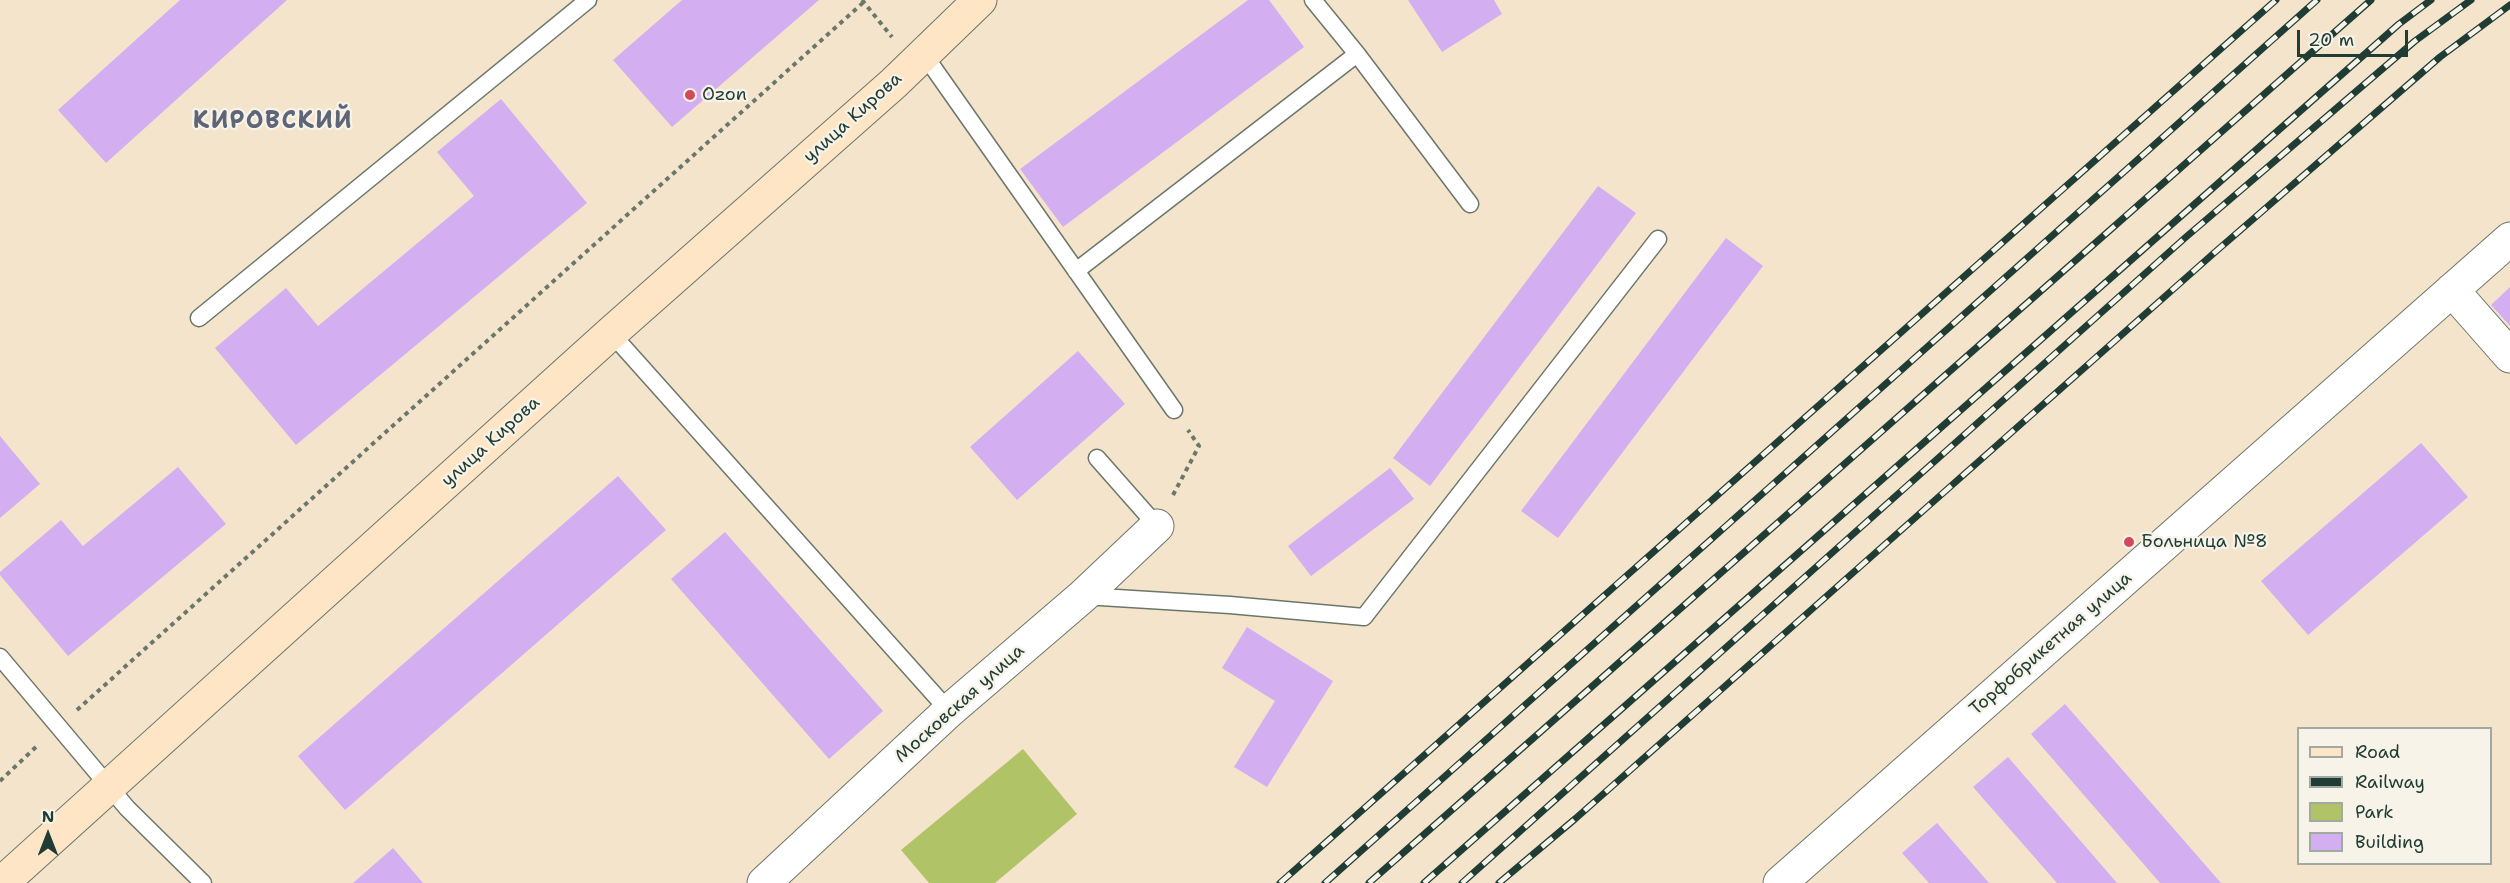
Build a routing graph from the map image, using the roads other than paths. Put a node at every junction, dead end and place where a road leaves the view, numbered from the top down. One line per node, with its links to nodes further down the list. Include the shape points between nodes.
1 (588, 0): 11 (lane)
2 (980, 0): 5 (street, улица Кирова)
3 (1313, 0): 4 (lane)
4 (1357, 54): 6 (lane); 9 (lane)
5 (918, 58): 9 (lane); 12 (street, улица Кирова)
6 (1470, 204)
7 (1658, 239): 17 (lane, via 1364,617)
8 (2510, 239): 10 (street, Торфобрикетная улица)
9 (1076, 271): 14 (lane)
10 (2452, 290): 13 (street); 24 (street, Торфобрикетная улица)
11 (199, 318)
12 (611, 333): 19 (lane); 20 (street, улица Кирова)
13 (2510, 356)
14 (1174, 410)
15 (1096, 458): 16 (lane)
16 (1157, 526): 17 (street, Московская улица)
17 (1083, 596): 19 (street, Московская улица)
18 (0, 657): 20 (lane)
19 (949, 711): 23 (street, Московская улица)
20 (108, 786): 21 (street, улица Кирова); 22 (lane)
21 (2, 883)
22 (203, 883)
23 (764, 883)
24 (1780, 883)

